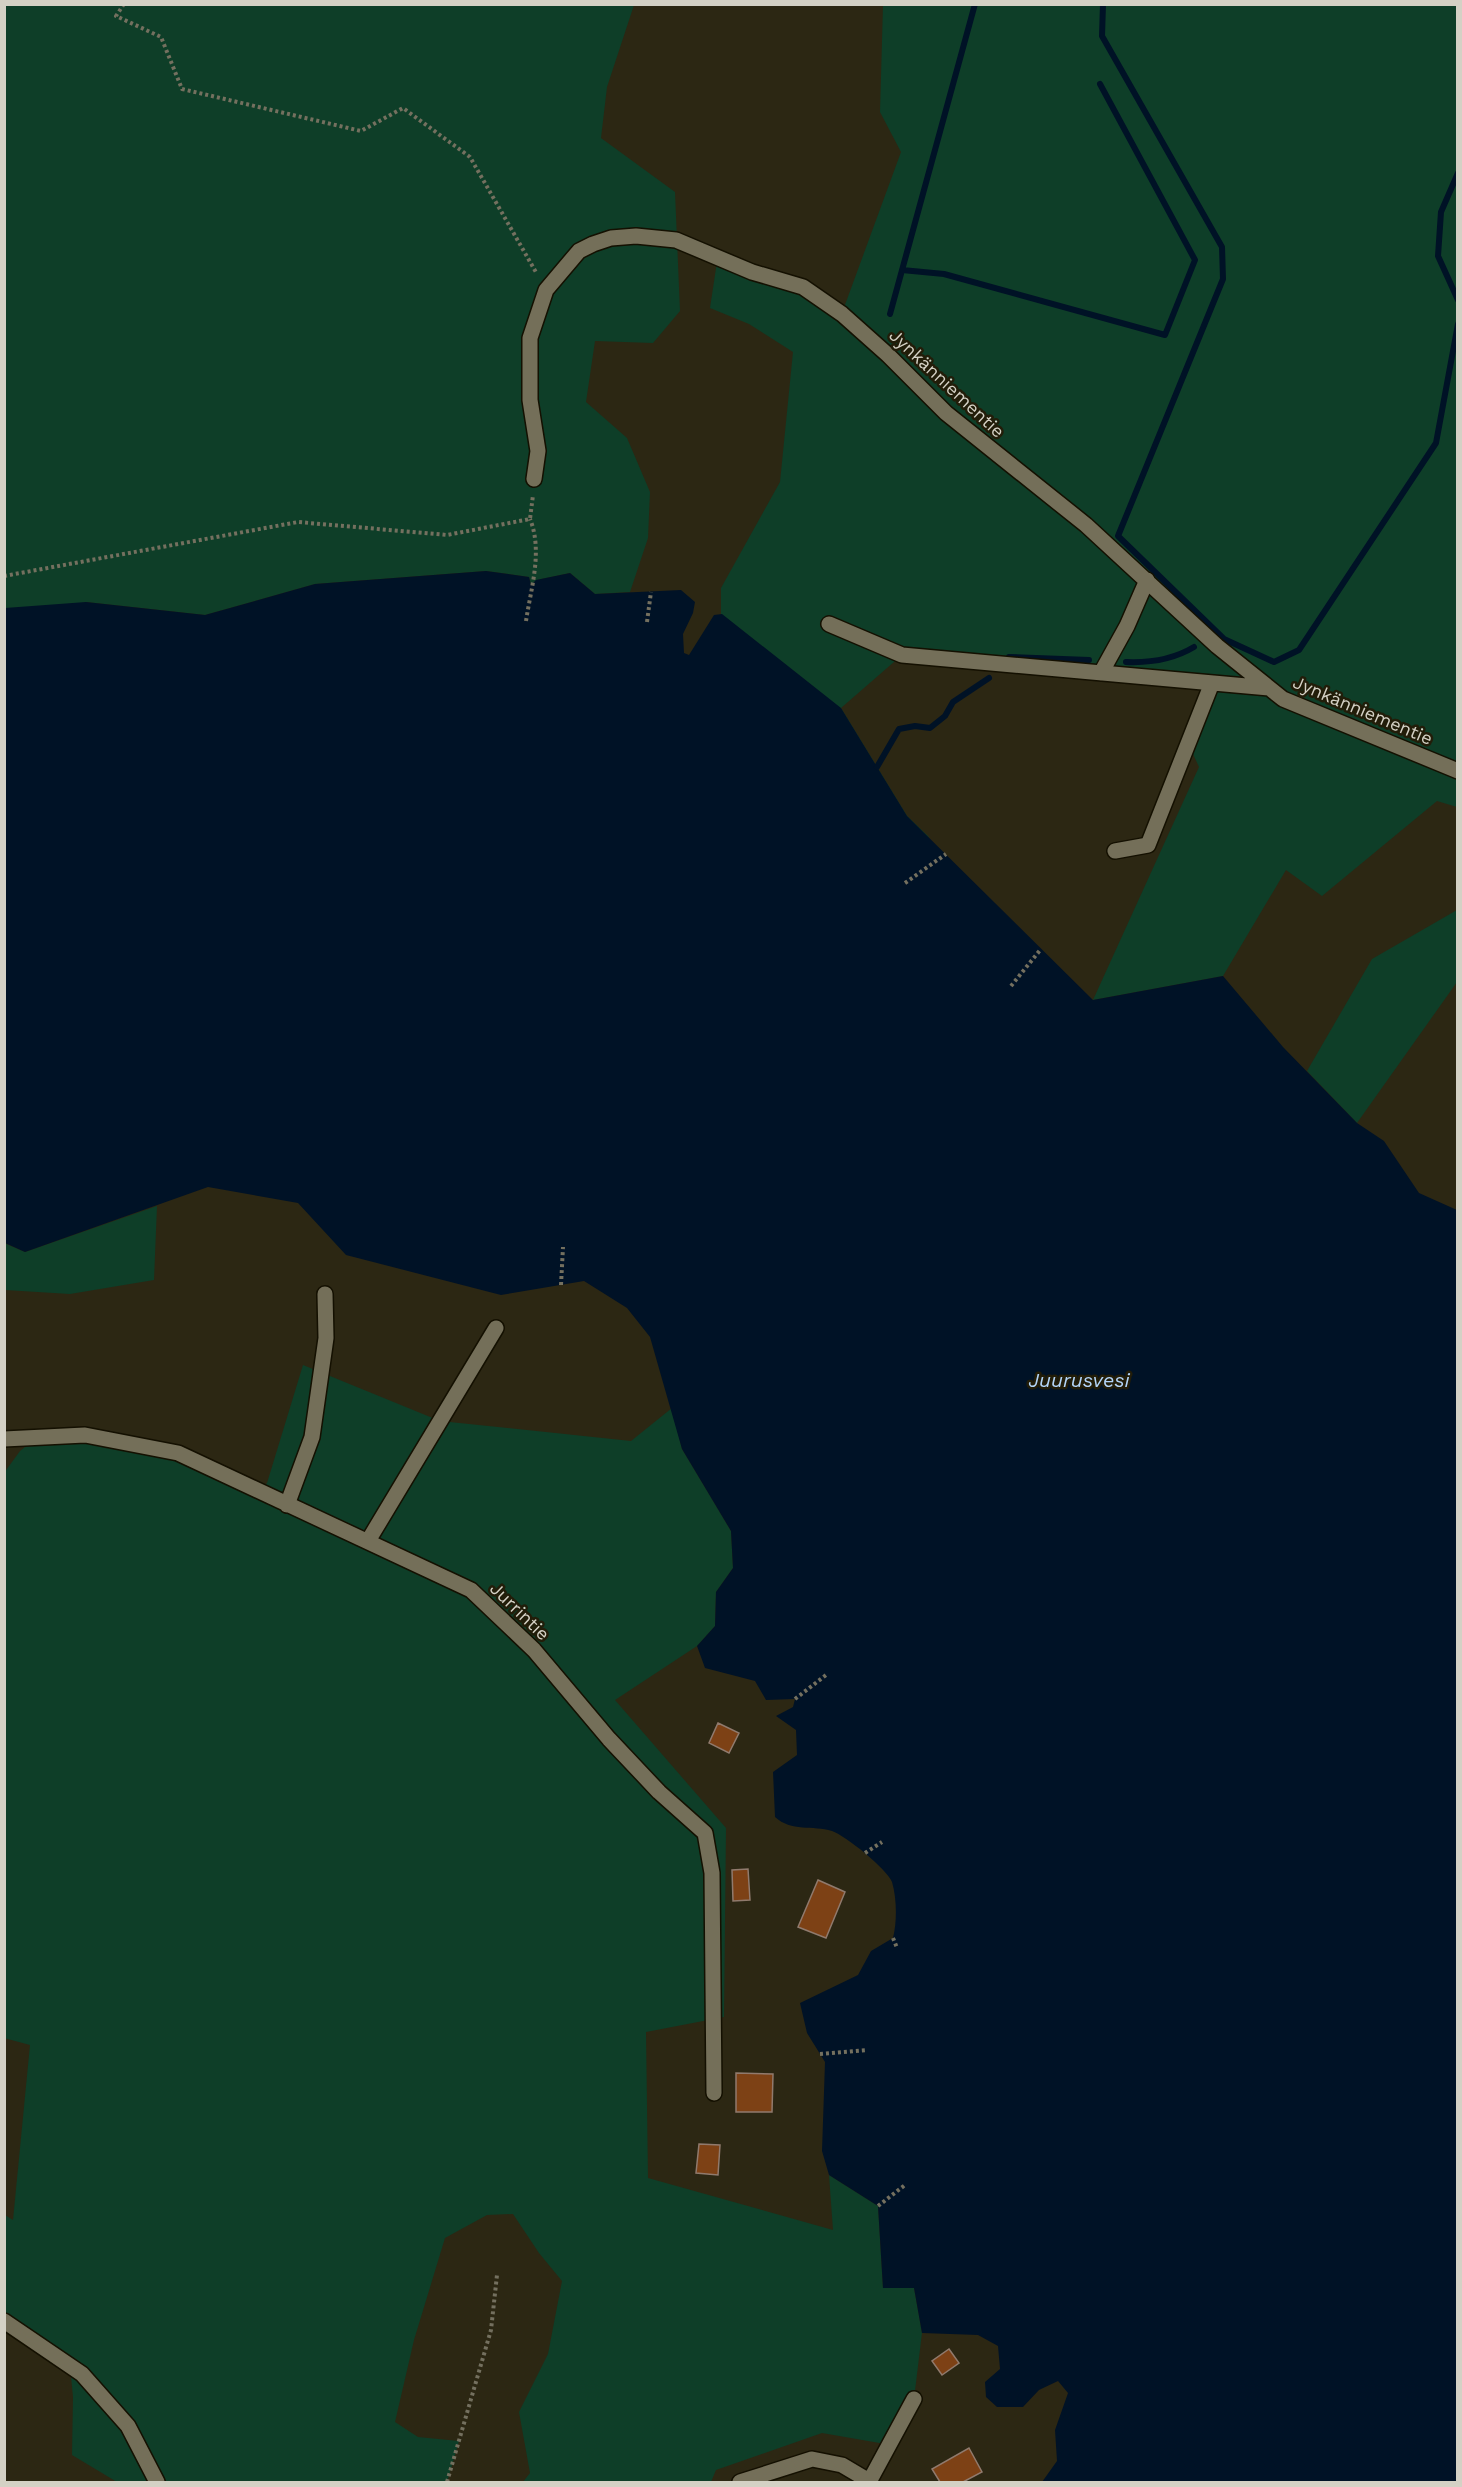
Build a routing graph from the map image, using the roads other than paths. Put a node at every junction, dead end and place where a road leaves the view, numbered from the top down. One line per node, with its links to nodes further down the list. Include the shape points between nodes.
1 (534, 479): 2 (street, Jynkänniementie, via 538,451 530,400 530,338 546,290 579,251 611,238 676,240 752,272 803,287 842,314 946,413 1086,525)
2 (1147, 580): 4 (street); 6 (street, Jynkänniementie, via 1217,646)
3 (829, 624): 4 (street, via 902,655)
4 (1101, 673): 5 (street)
5 (1212, 682): 6 (street); 8 (street, via 1148,845)
6 (1269, 688): 7 (street, Jynkänniementie, via 1282,699)
7 (1458, 771)
8 (1115, 851)
9 (326, 1294): 12 (street, via 326,1338 312,1437)
10 (496, 1328): 13 (street)
11 (4, 1438): 12 (street, Jurrintie, via 85,1436 178,1453)
12 (287, 1505): 13 (street, Jurrintie)
13 (368, 1541): 14 (street, Jurrintie, via 471,1590 534,1650 659,1792 705,1833 712,1873)
14 (714, 2093)
15 (4, 2321): 17 (street, via 82,2374 128,2426)
16 (914, 2399): 19 (street)
17 (157, 2482)
18 (740, 2482): 19 (street, via 812,2460 842,2465)
19 (869, 2482)

